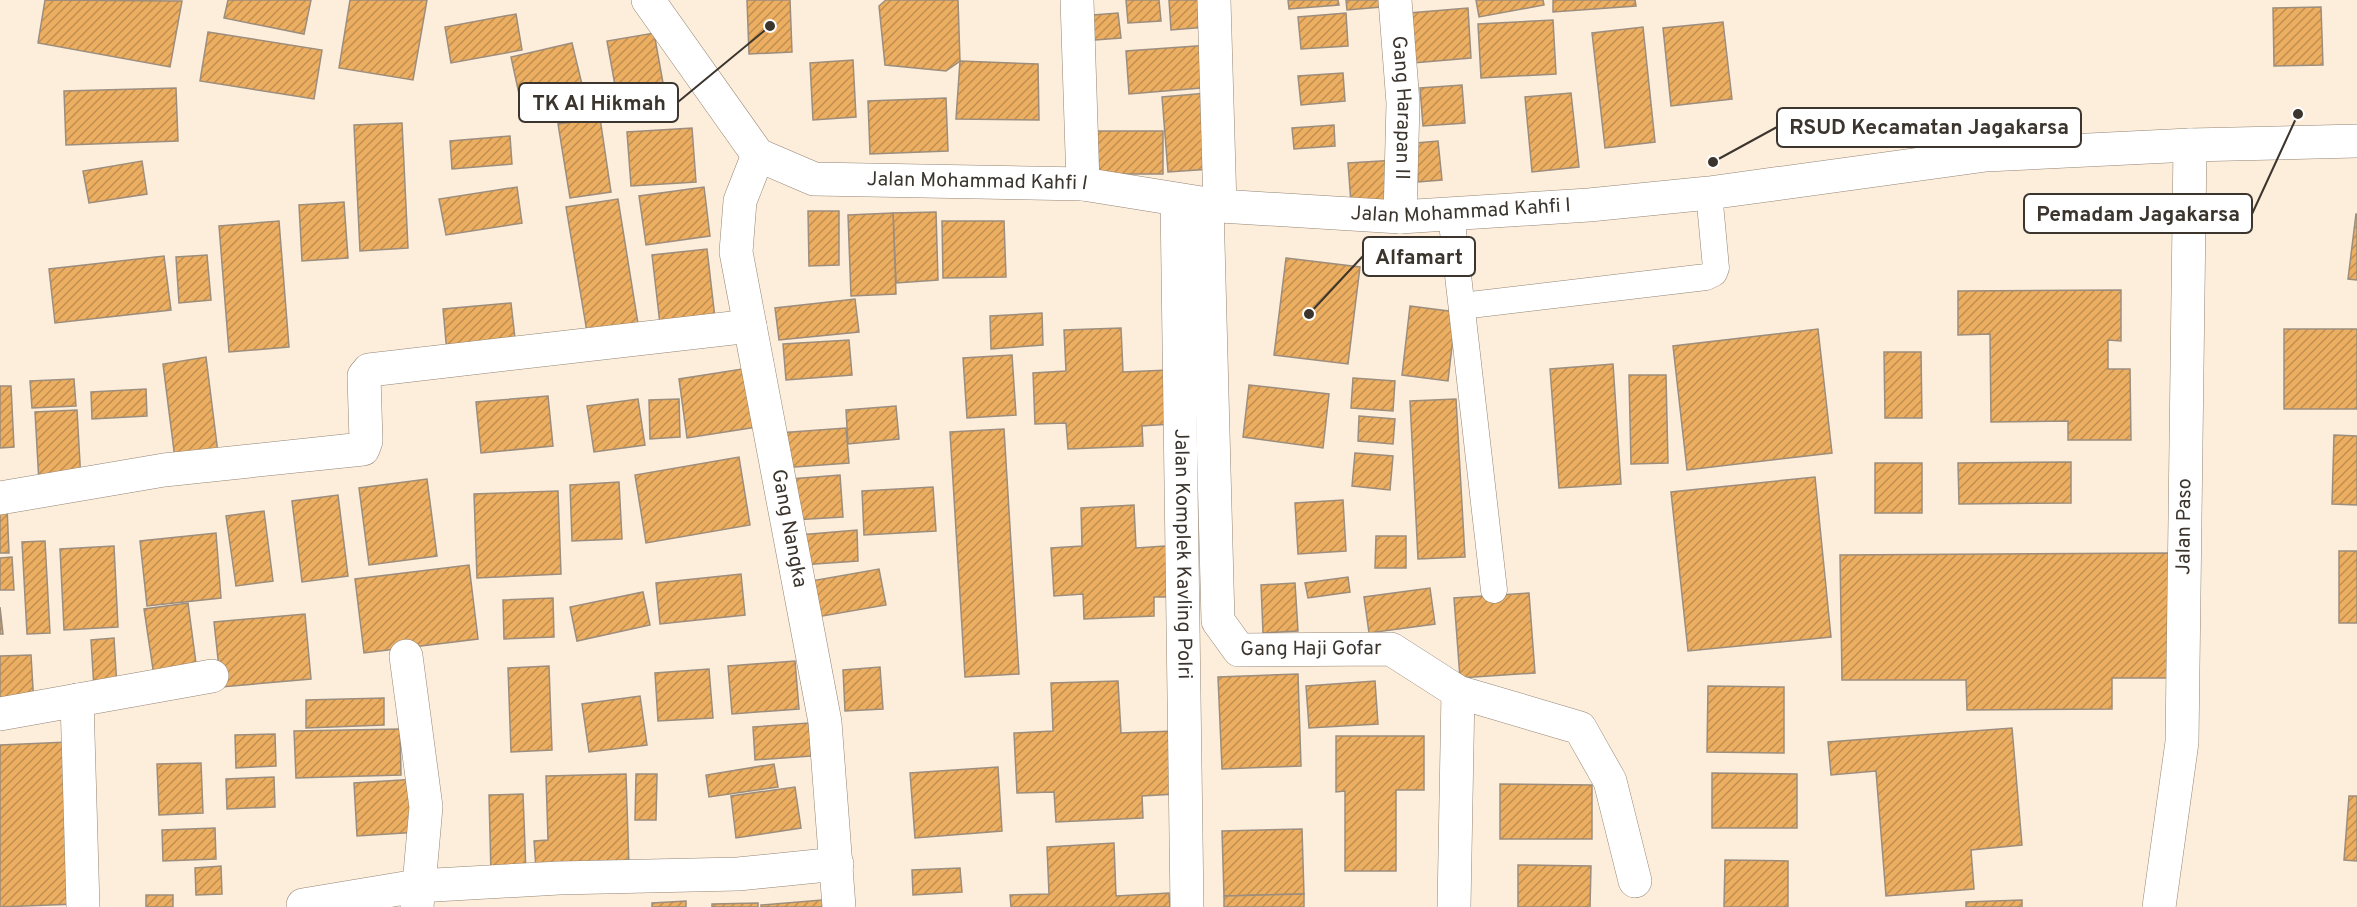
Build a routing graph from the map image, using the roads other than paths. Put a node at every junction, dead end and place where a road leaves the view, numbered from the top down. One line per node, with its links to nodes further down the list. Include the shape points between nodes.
1 (648, 0): 7 (street)
2 (1077, 0): 8 (street)
3 (1214, 0): 10 (street)
4 (1395, 0): 12 (street, Gang Harapan II, via 1403,103)
5 (2357, 141): 6 (street, Jalan Mohammad Kahfi I)
6 (2190, 145): 9 (street, Jalan Mohammad Kahfi I, via 1986,155); 30 (street, Jalan Paso, via 2182,741)
7 (758, 155): 8 (street, Jalan Mohammad Kahfi I, via 814,179); 14 (street, Gang Nangka, via 740,201 736,252)
8 (1083, 184): 10 (street, Jalan Mohammad Kahfi I)
9 (1709, 193): 11 (street, Jalan Mohammad Kahfi I); 13 (lane, via 1716,268 1706,277)
10 (1201, 204): 12 (street, Jalan Mohammad Kahfi I); 19 (street, Gang Haji Gofar, via 1218,621 1239,650 1391,650); 28 (street, Jalan Komplek Kavling Polri)
11 (1451, 214): 12 (street, Jalan Mohammad Kahfi I); 13 (lane)
12 (1401, 217)
13 (1462, 306): 16 (lane)
14 (750, 326): 15 (street, via 369,370 364,376 363,449 164,470); 22 (street, Gang Nangka, via 825,722)
15 (0, 498)
16 (1494, 590)
17 (406, 656): 24 (street, via 426,807)
18 (212, 676): 20 (street)
19 (1458, 692): 23 (street, Gang Haji Gofar, via 1580,728 1611,781); 29 (street)
20 (77, 700): 21 (street); 26 (street)
21 (0, 714)
22 (837, 864): 24 (street, via 738,874 559,878); 27 (street, Gang Nangka)
23 (1635, 881)
24 (417, 897): 25 (street)
25 (303, 905)
26 (83, 907)
27 (839, 907)
28 (1187, 907)
29 (1454, 907)
30 (2159, 907)

